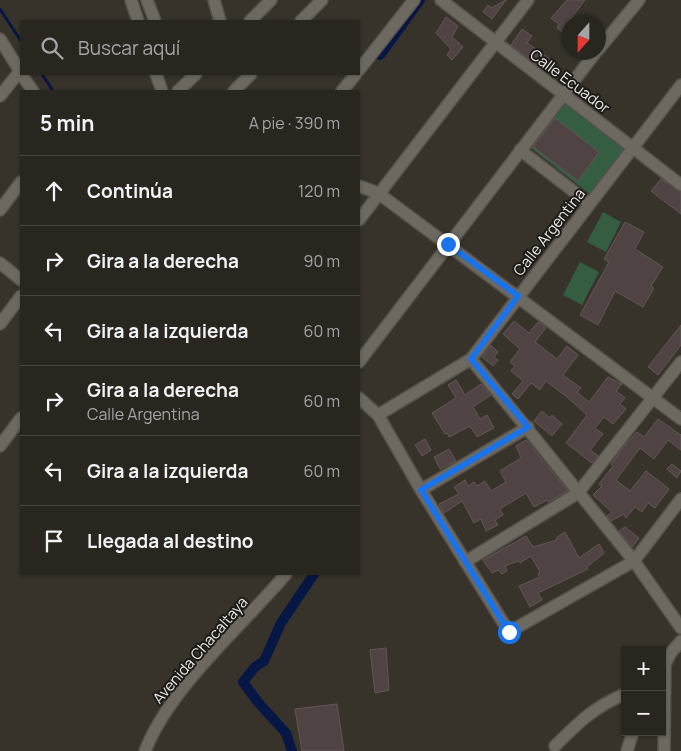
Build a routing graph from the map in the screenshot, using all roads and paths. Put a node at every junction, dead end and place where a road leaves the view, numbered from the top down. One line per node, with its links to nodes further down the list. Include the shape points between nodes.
1 (131, 0): 10 (street)
2 (147, 0): 11 (street)
3 (214, 0): 12 (street)
4 (271, 0): 13 (street)
5 (322, 0): 14 (street)
6 (414, 0): 19 (street)
7 (441, 0): 17 (street, Calle Ecuador)
8 (528, 0): 17 (street)
9 (639, 0): 16 (street)
10 (138, 20)
11 (155, 20)
12 (220, 20)
13 (251, 20)
14 (302, 20)
15 (0, 39): 20 (street)
16 (606, 40)
17 (495, 42): 33 (street, Calle Ecuador); 40 (street)
18 (590, 60): 33 (street)
19 (360, 69)
20 (20, 71)
21 (20, 74): 34 (street)
22 (22, 75): 28 (street)
23 (156, 75): 29 (street)
24 (195, 75): 30 (street)
25 (249, 75): 31 (street)
26 (355, 75): 32 (street)
27 (681, 84): 35 (street, Calle Argentina)
28 (31, 90)
29 (162, 90)
30 (179, 90)
31 (235, 90)
32 (343, 90)
33 (562, 94): 35 (street, Calle Ecuador); 36 (street)
34 (0, 96)
35 (634, 149): 38 (street, Calle Ecuador); 41 (street, Calle Argentina)
36 (520, 150): 41 (street); 44 (street)
37 (20, 183): 42 (street)
38 (681, 185)
39 (360, 186): 40 (street)
40 (378, 193): 43 (street); 44 (street)
41 (590, 204): 47 (street, Calle Argentina)
42 (0, 210)
43 (360, 219)
44 (448, 244): 47 (street); 51 (street)
45 (0, 263): 46 (street)
46 (20, 279)
47 (518, 296): 50 (street, Calle Argentina); 54 (street)
48 (20, 297): 49 (street)
49 (0, 324)
50 (471, 359): 55 (street, Calle Argentina); 58 (street)
51 (360, 361)
52 (681, 362): 54 (street)
53 (360, 399): 55 (street)
54 (654, 399): 57 (street); 61 (street)
55 (378, 415): 60 (street)
56 (20, 419): 59 (street)
57 (681, 419)
58 (528, 427): 60 (street); 61 (street)
59 (0, 446)
60 (421, 490): 64 (street)
61 (578, 493): 63 (street); 64 (street)
62 (681, 499): 63 (street)
63 (634, 560): 64 (street, via 509,632); 66 (street)
64 (465, 562)
65 (285, 575): 72 (street, Avenida Chacaltaya, via 184,688)
66 (681, 628)
67 (681, 641): 68 (street)
68 (666, 662)
69 (664, 691): 77 (street)
70 (621, 696): 73 (street, via 587,714)
71 (632, 736): 76 (street)
72 (150, 737): 74 (street, Avenida Chacaltaya); 75 (street)
73 (556, 746)
74 (145, 751)
75 (155, 751)
76 (626, 751)
77 (664, 751)

